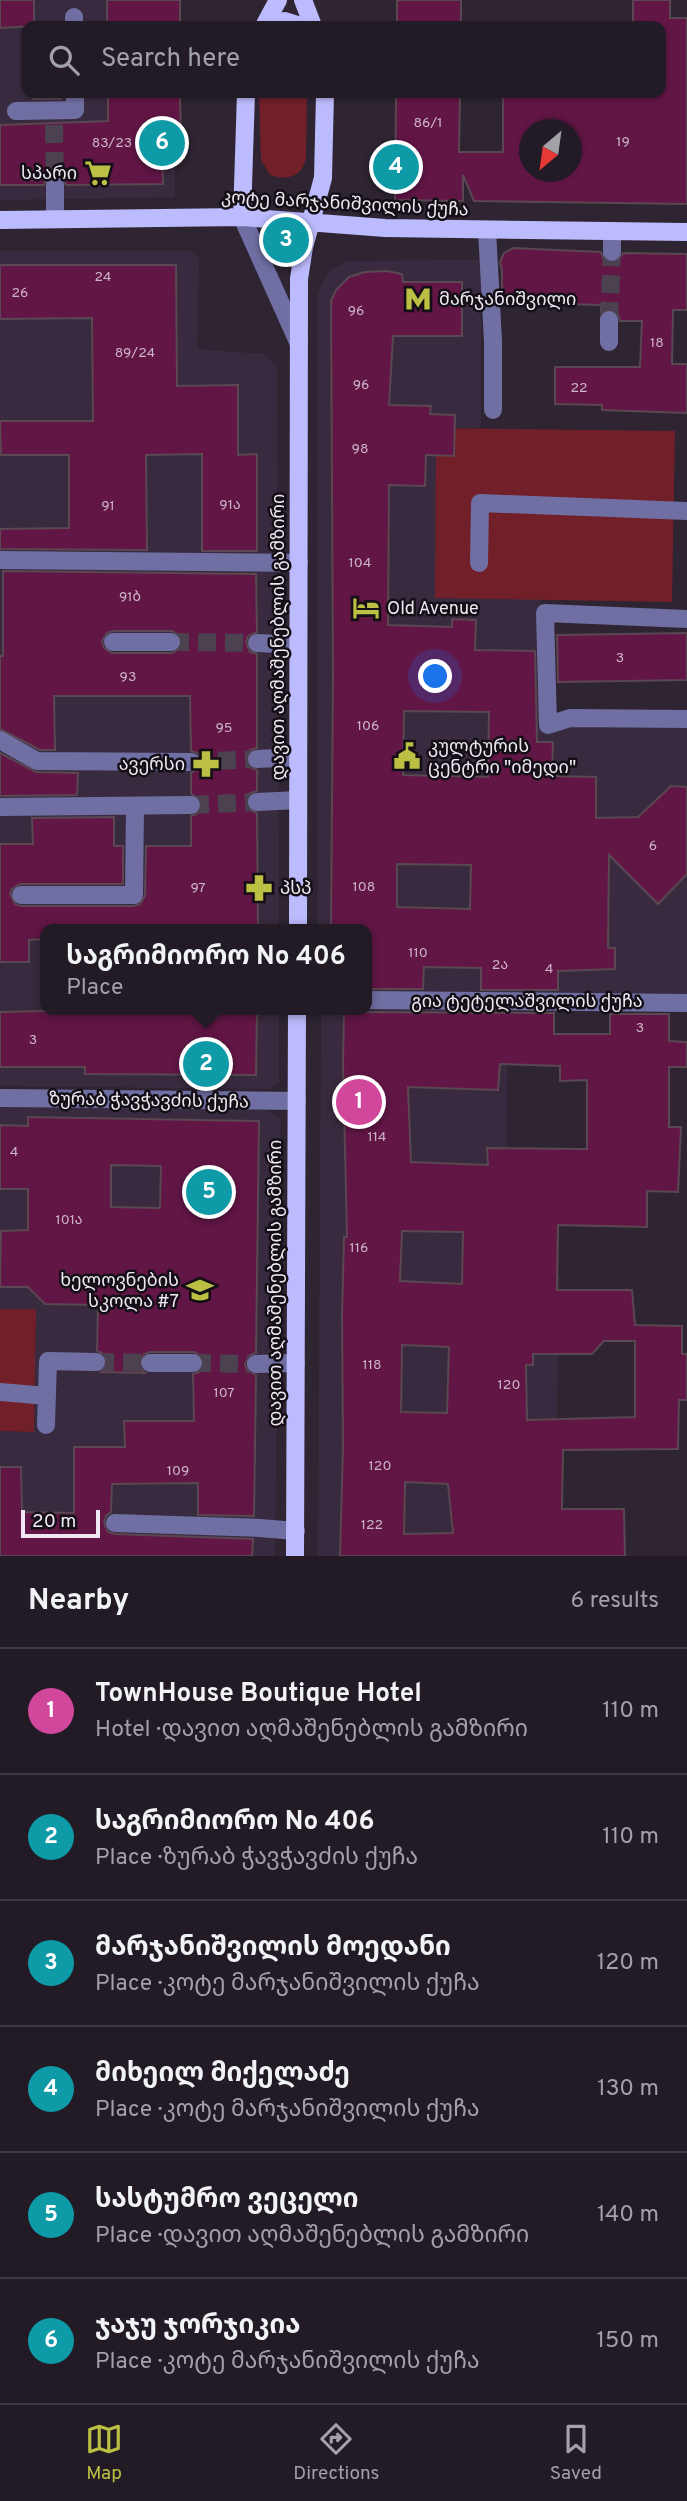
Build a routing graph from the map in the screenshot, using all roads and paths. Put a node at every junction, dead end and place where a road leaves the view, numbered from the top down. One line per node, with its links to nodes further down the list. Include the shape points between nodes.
1 (278, 0): 3 (main road)
2 (303, 0): 4 (main road)
3 (268, 21)
4 (311, 21)
5 (75, 98): 8 (street, via 75,110 54,118)
6 (246, 98): 10 (main road)
7 (325, 98): 13 (main road, დავით აღმაშენებლის გამზირი, via 323,178)
8 (16, 111)
9 (55, 185): 12 (street)
10 (242, 216): 12 (main road, კოტე მარჯანიშვილის ქუჩა); 13 (main road, კოტე მარჯანიშვილის ქუჩა); 20 (street, დავით აღმაშენებლის გამზირი)
11 (0, 219): 12 (main road, კოტე მარჯანიშვილის ქუჩა)
12 (55, 219)
13 (310, 224): 14 (main road, კოტე მარჯანიშვილის ქუჩა); 20 (main road, დავით აღმაშენებლის გამზირი, via 299,279)
14 (488, 230): 15 (main road, კოტე მარჯანიშვილის ქუჩა); 21 (street)
15 (612, 232): 16 (main road, კოტე მარჯანიშვილის ქუჩა); 17 (street)
16 (687, 232)
17 (612, 252)
18 (610, 320): 19 (street)
19 (609, 342)
20 (300, 344): 24 (main road, დავით აღმაშენებლის გამზირი)
21 (493, 410)
22 (687, 511): 25 (street, via 480,503)
23 (0, 560): 24 (street)
24 (299, 563): 30 (main road, დავით აღმაშენებლის გამზირი)
25 (479, 563)
26 (687, 619): 31 (street, via 545,613 548,725 570,718)
27 (113, 642): 28 (street)
28 (171, 642)
29 (257, 643): 30 (street)
30 (299, 645): 33 (main road, დავით აღმაშენებლის გამზირი)
31 (687, 719)
32 (0, 740): 35 (street, via 37,761)
33 (298, 757): 34 (street); 36 (main road, დავით აღმაშენებლის გამზირი)
34 (257, 759)
35 (191, 762)
36 (298, 800): 37 (street); 42 (main road, დავით აღმაშენებლის გამზირი)
37 (257, 802)
38 (191, 804): 39 (street)
39 (135, 806): 40 (street); 41 (street, via 134,895)
40 (0, 807)
41 (21, 895)
42 (298, 924)
43 (372, 1000): 44 (street, გია ტეტელაშვილის ქუჩა)
44 (687, 1003)
45 (297, 1015): 47 (main road, დავით აღმაშენებლის გამზირი)
46 (0, 1098): 47 (street, ზურაბ ჭავჭავძის ქუჩა)
47 (297, 1101): 51 (main road, დავით აღმაშენებლის გამზირი)
48 (96, 1362): 54 (street, via 48,1361)
49 (150, 1363): 50 (street)
50 (193, 1363)
51 (296, 1363): 52 (street); 57 (main road, დავით აღმაშენებლის გამზირი)
52 (256, 1364)
53 (0, 1392): 54 (street)
54 (47, 1396): 55 (street)
55 (47, 1425)
56 (115, 1523): 57 (street)
57 (296, 1531): 58 (main road, დავით აღმაშენებლის გამზირი)
58 (296, 1556)

